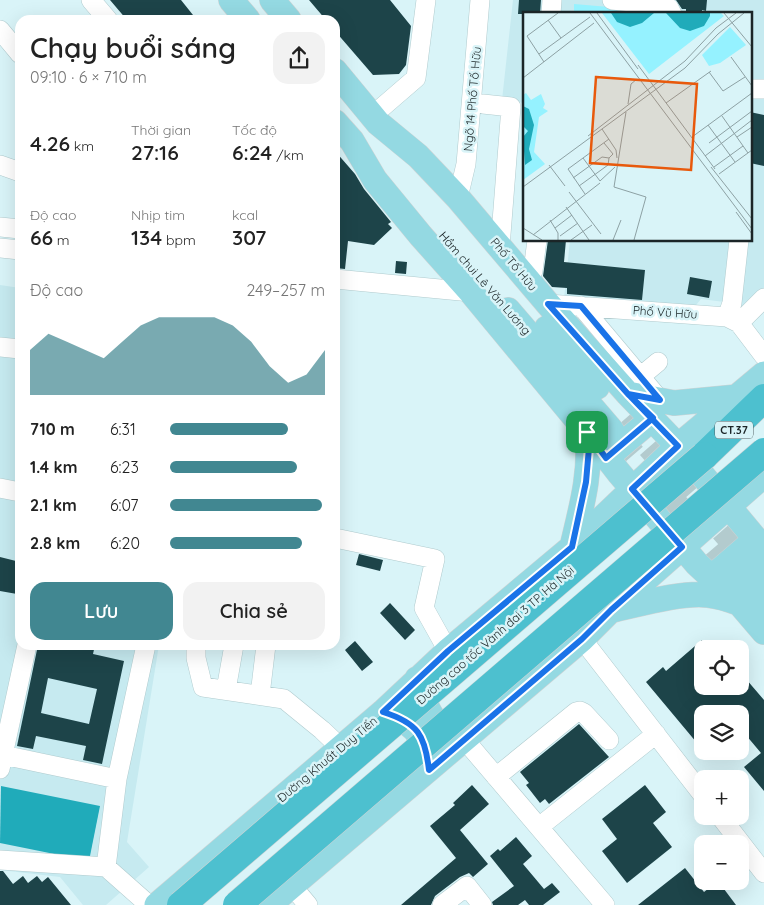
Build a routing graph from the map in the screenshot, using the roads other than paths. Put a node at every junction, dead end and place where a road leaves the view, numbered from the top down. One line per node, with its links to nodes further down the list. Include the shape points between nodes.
1 (91, 0): 8 (street)
2 (231, 0): 9 (main road)
3 (272, 0): 10 (main road)
4 (426, 0): 16 (street, via 416,78)
5 (480, 0): 21 (street, Ngõ 14 Phố Tố Hữu, via 466,164)
6 (612, 0): 7 (street, via 662,5)
7 (671, 12)
8 (104, 15)
9 (244, 15)
10 (285, 15)
11 (0, 30): 12 (street)
12 (15, 48)
13 (340, 78): 16 (main road, Phố Tố Hữu)
14 (483, 104): 15 (street)
15 (517, 108): 26 (street)
16 (375, 120): 18 (main road, Hầm chui Lê Văn Lương, via 399,156 618,425 386,169); 21 (main road, Phố Tố Hữu, via 418,156)
17 (340, 128): 18 (main road)
18 (352, 141): 31 (main road, via 375,180)
19 (0, 165): 20 (street)
20 (15, 170)
21 (458, 198): 26 (main road, Phố Tố Hữu)
22 (0, 227): 23 (street)
23 (15, 228)
24 (537, 241): 30 (street, via 533,271)
25 (739, 241): 35 (street)
26 (500, 247): 30 (main road, Phố Tố Hữu)
27 (0, 248): 28 (street)
28 (15, 250)
29 (340, 279): 31 (street)
30 (528, 281): 33 (main road, Phố Tố Hữu)
31 (471, 292): 46 (main road)
32 (764, 298): 35 (street)
33 (548, 304): 34 (street, Phố Vũ Hữu); 41 (main road, Phố Tố Hữu)
34 (581, 306): 35 (street, Phố Vũ Hữu); 41 (street)
35 (733, 320): 38 (street)
36 (0, 347): 37 (street)
37 (15, 348)
38 (764, 356)
39 (658, 362): 41 (street)
40 (764, 374): 42 (main road, Đường Khuất Duy Tiến)
41 (634, 385): 45 (main road)
42 (737, 397): 45 (main road, via 674,403); 47 (main road, Đường Khuất Duy Tiến)
43 (764, 398): 49 (highway)
44 (764, 405): 49 (highway, Đường cao tốc Vành đai 3 TP. Hà Nội / CT.37)
45 (656, 409): 47 (main road); 50 (main road)
46 (587, 432): 50 (main road); 57 (main road, via 586,482)
47 (678, 446): 53 (main road, Đường Khuất Duy Tiến); 55 (main road)
48 (764, 452): 93 (highway, CT.37, bridge)
49 (704, 456): 92 (highway, Đường cao tốc Vành đai 3 TP. Hà Nội / CT.37, bridge)
50 (606, 458): 53 (main road)
51 (764, 475): 55 (main road)
52 (0, 488): 54 (street)
53 (632, 489): 57 (main road, Đường Khuất Duy Tiến); 58 (main road)
54 (15, 491)
55 (728, 506): 58 (main road); 59 (main road)
56 (340, 539): 70 (street, via 435,559 424,608)
57 (572, 547): 70 (main road, Đường Khuất Duy Tiến)
58 (682, 547): 60 (main road); 62 (main road)
59 (755, 562): 60 (main road); 61 (main road)
60 (712, 577): 61 (main road)
61 (752, 605): 62 (main road, via 706,594); 63 (main road)
62 (611, 610): 64 (main road)
63 (764, 632)
64 (582, 639): 75 (street); 76 (main road)
65 (26, 650): 79 (street)
66 (145, 650): 82 (street)
67 (196, 650): 72 (street, via 203,687)
68 (233, 650): 72 (street)
69 (265, 650): 73 (street)
70 (448, 651): 71 (main road, Đường Khuất Duy Tiến)
71 (416, 679): 74 (main road, Đường Khuất Duy Tiến); 76 (main road, via 425,706 434,720)
72 (226, 690): 73 (street)
73 (260, 695): 78 (street, via 284,699)
74 (383, 712): 78 (main road, Đường Khuất Duy Tiến); 80 (main road, via 398,716 420,735 427,750)
75 (656, 734): 83 (street); 85 (street)
76 (464, 739): 80 (main road); 81 (street)
77 (609, 740): 81 (street, via 584,713 576,712)
78 (340, 747): 91 (main road, Đường Khuất Duy Tiến)
79 (2, 762): 82 (street)
80 (429, 770): 89 (main road)
81 (496, 777): 85 (street)
82 (117, 779): 87 (street)
83 (694, 784)
84 (727, 825): 88 (street)
85 (539, 827): 98 (street)
86 (0, 860): 87 (street)
87 (106, 867): 90 (street)
88 (764, 873)
89 (292, 886): 94 (main road); 95 (street)
90 (149, 905)
91 (157, 905)
92 (181, 905)
93 (237, 905)
94 (269, 905)
95 (308, 905)
96 (442, 905): 97 (street, via 467,886)
97 (482, 905)
98 (606, 905)

